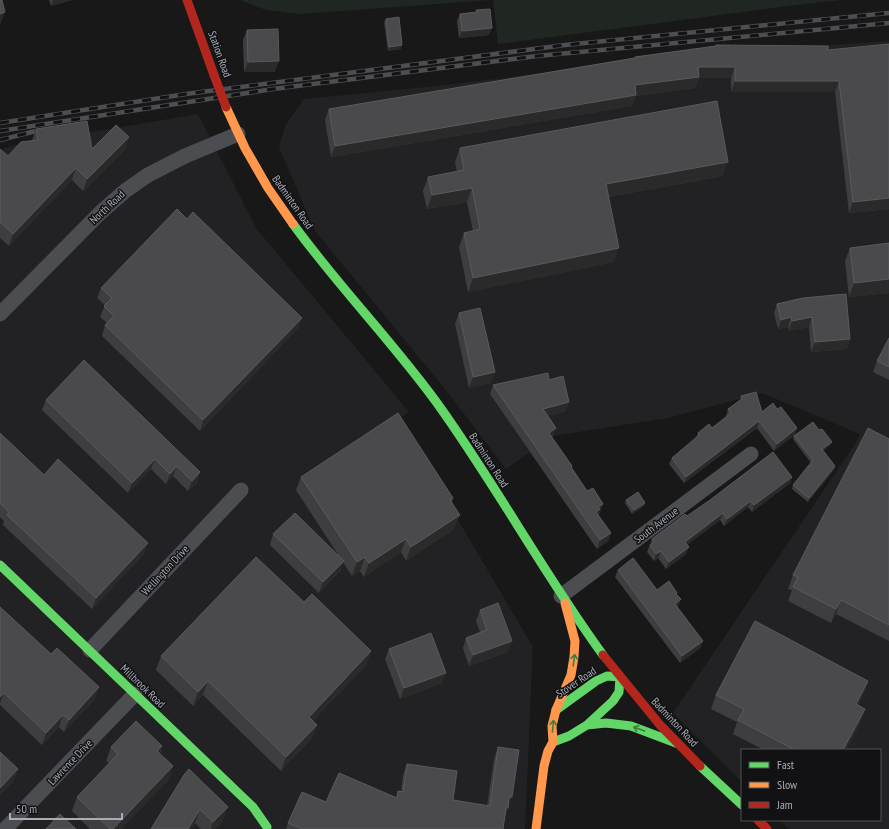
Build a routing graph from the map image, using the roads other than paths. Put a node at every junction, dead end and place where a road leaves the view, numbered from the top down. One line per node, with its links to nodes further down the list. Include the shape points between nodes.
1 (187, 0): 2 (main road, Station Road, bridge)
2 (230, 116): 3 (main road, Badminton Road)
3 (238, 134): 4 (street, North Road, via 185,156 148,175 125,191); 8 (main road, Badminton Road, via 278,203 345,292 435,402 474,456)
4 (0, 314)
5 (751, 454): 8 (street, South Avenue)
6 (241, 490): 9 (street, Wellington Drive)
7 (0, 565): 9 (main road, Millbrook Road)
8 (563, 598): 10 (main road, Badminton Road); 12 (main road, Stover Road, one-way to 8, via 571,675 574,657 574,641)
9 (90, 650): 11 (main road, Millbrook Road)
10 (620, 677): 12 (main road, Stover Road, via 606,676 596,681); 13 (main road, via 619,692 613,701); 15 (main road, Badminton Road)
11 (135, 694): 18 (main road, Millbrook Road, via 253,807); 19 (street, Lawrence Drive)
12 (556, 710): 14 (main road, Stover Road, one-way to 12, via 552,726)
13 (587, 725): 14 (main road); 15 (main road, one-way to 13, via 630,726 606,723)
14 (554, 742): 20 (main road, Stover Road, via 548,751 544,766)
15 (676, 742): 16 (main road, Badminton Road)
16 (741, 804)
17 (759, 821): 21 (main road)
18 (267, 826)
19 (5, 829)
20 (536, 829)
21 (767, 829)

